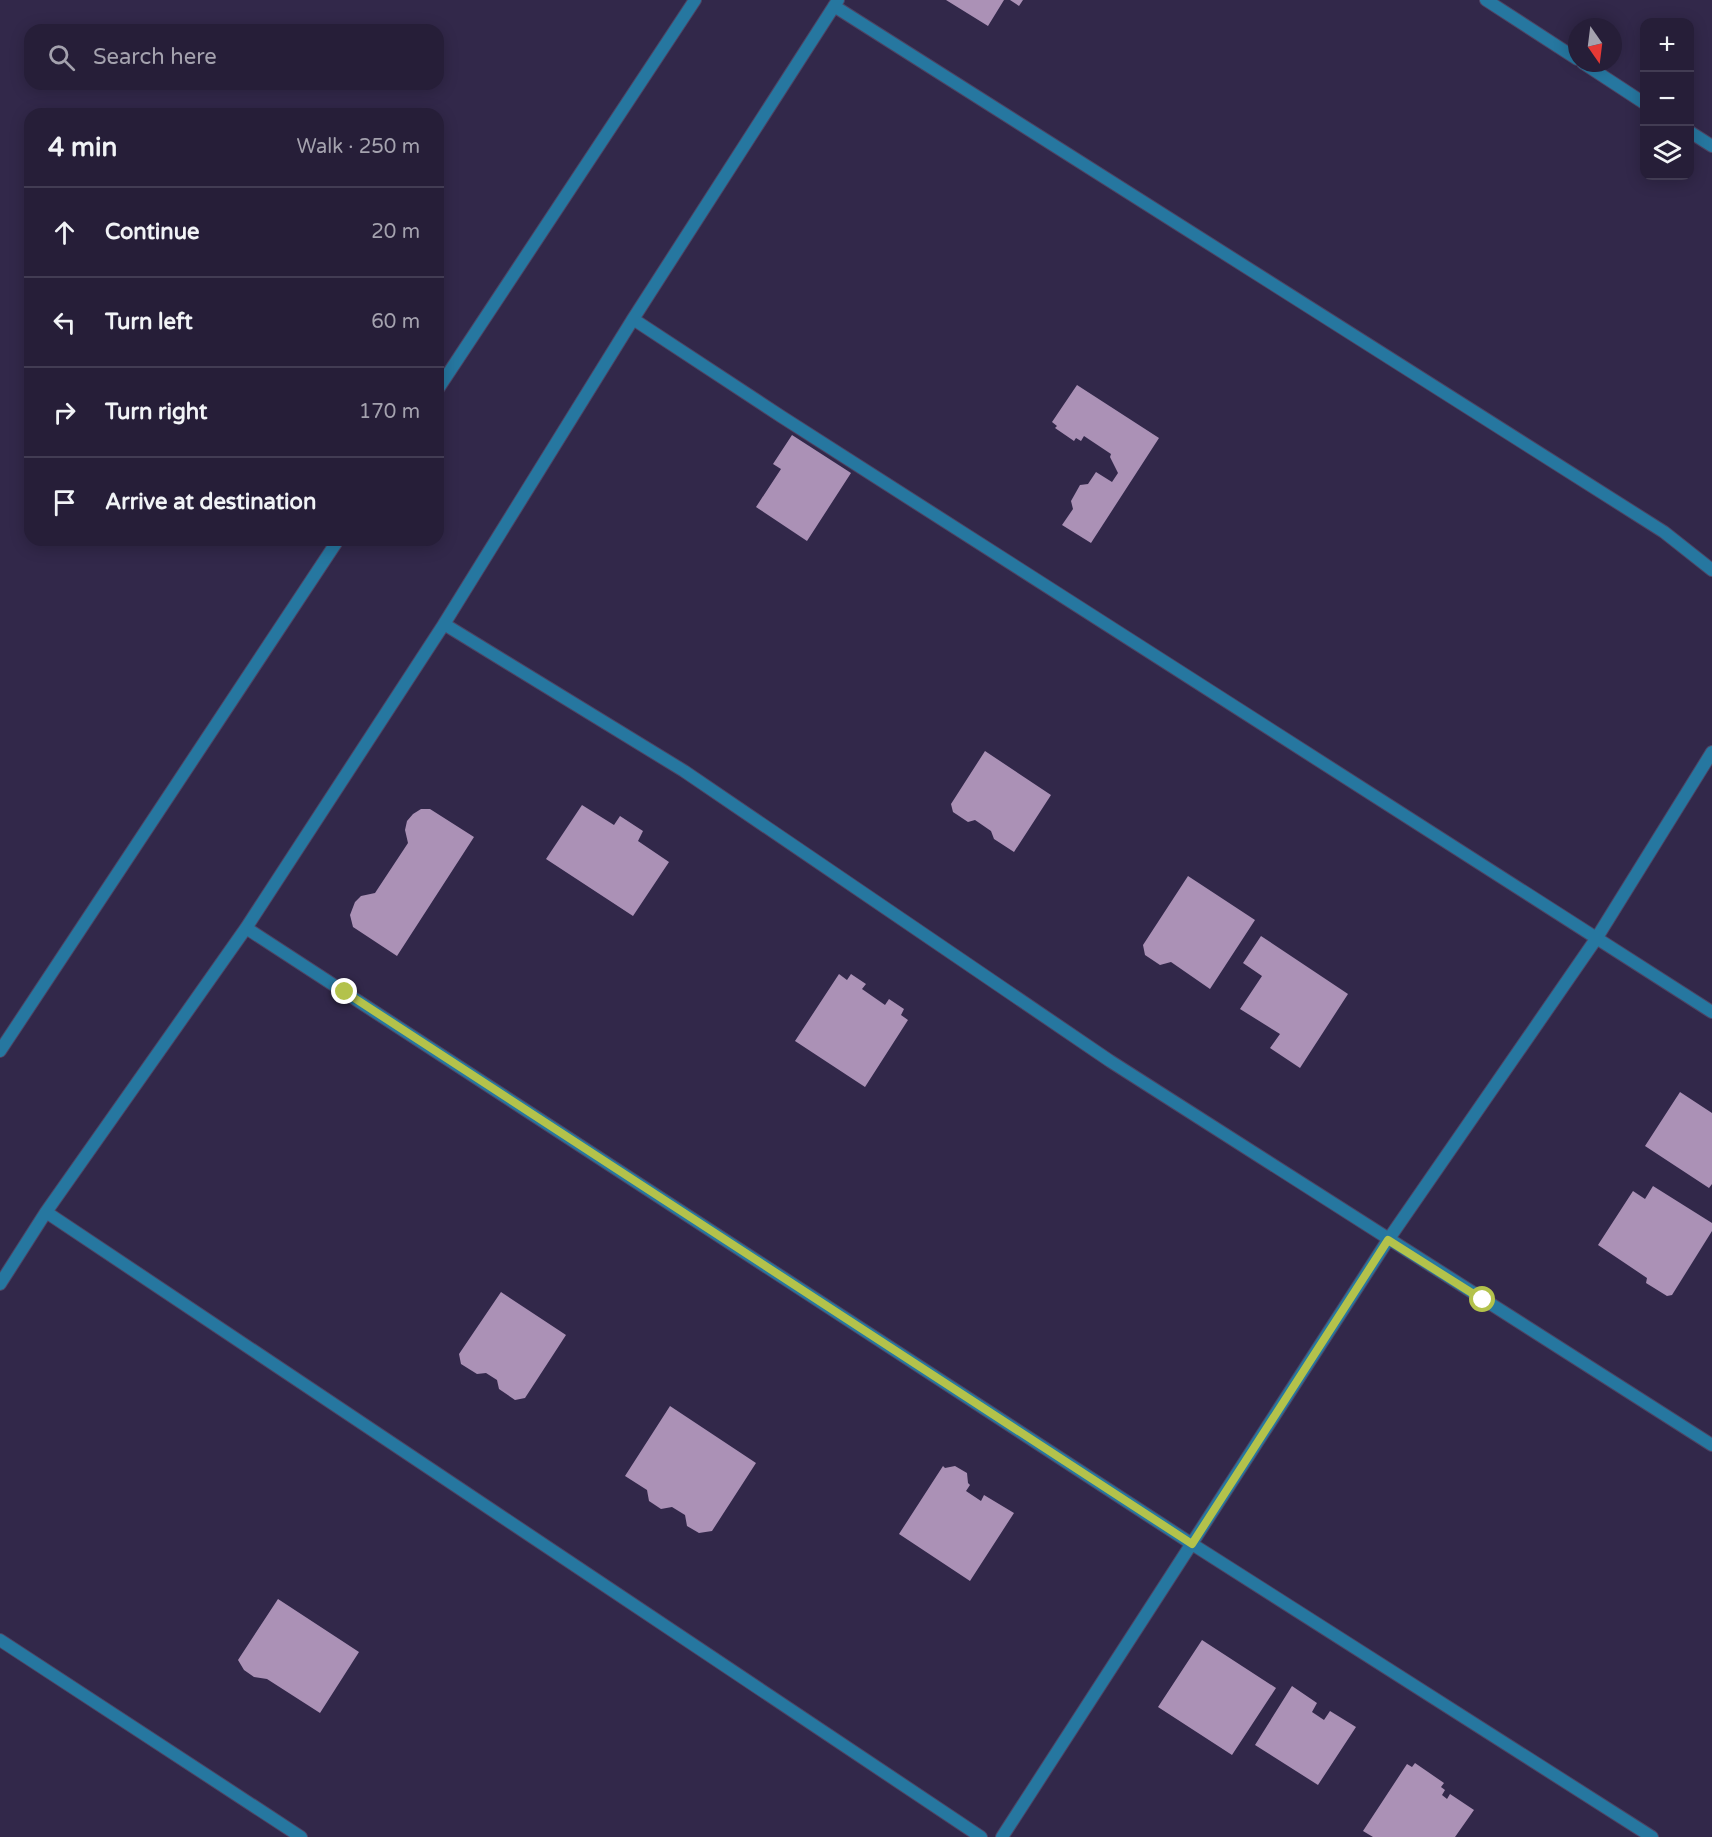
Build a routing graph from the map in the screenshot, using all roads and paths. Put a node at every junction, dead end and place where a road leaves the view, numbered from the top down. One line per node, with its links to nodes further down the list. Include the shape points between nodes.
1 (695, 0): 10 (street)
2 (1486, 0): 4 (street)
3 (836, 3): 9 (street); 12 (street, via 1664,532)
4 (1568, 53)
5 (1597, 72): 6 (street)
6 (1640, 100)
7 (1694, 135): 8 (street)
8 (1712, 146)
9 (633, 319): 13 (street); 16 (street)
10 (444, 380)
11 (334, 546): 18 (street)
12 (1712, 570)
13 (444, 624): 15 (street); 20 (street, via 684,771 1110,1061)
14 (1712, 752): 16 (street)
15 (246, 928): 19 (street); 23 (street)
16 (1596, 939): 17 (street); 20 (street)
17 (1712, 1012)
18 (0, 1051)
19 (46, 1212): 21 (street); 26 (street)
20 (1388, 1240): 22 (street); 23 (street)
21 (0, 1284)
22 (1712, 1446)
23 (1192, 1544): 27 (street); 28 (street)
24 (0, 1640): 25 (street)
25 (301, 1837)
26 (981, 1837)
27 (1002, 1837)
28 (1652, 1837)

